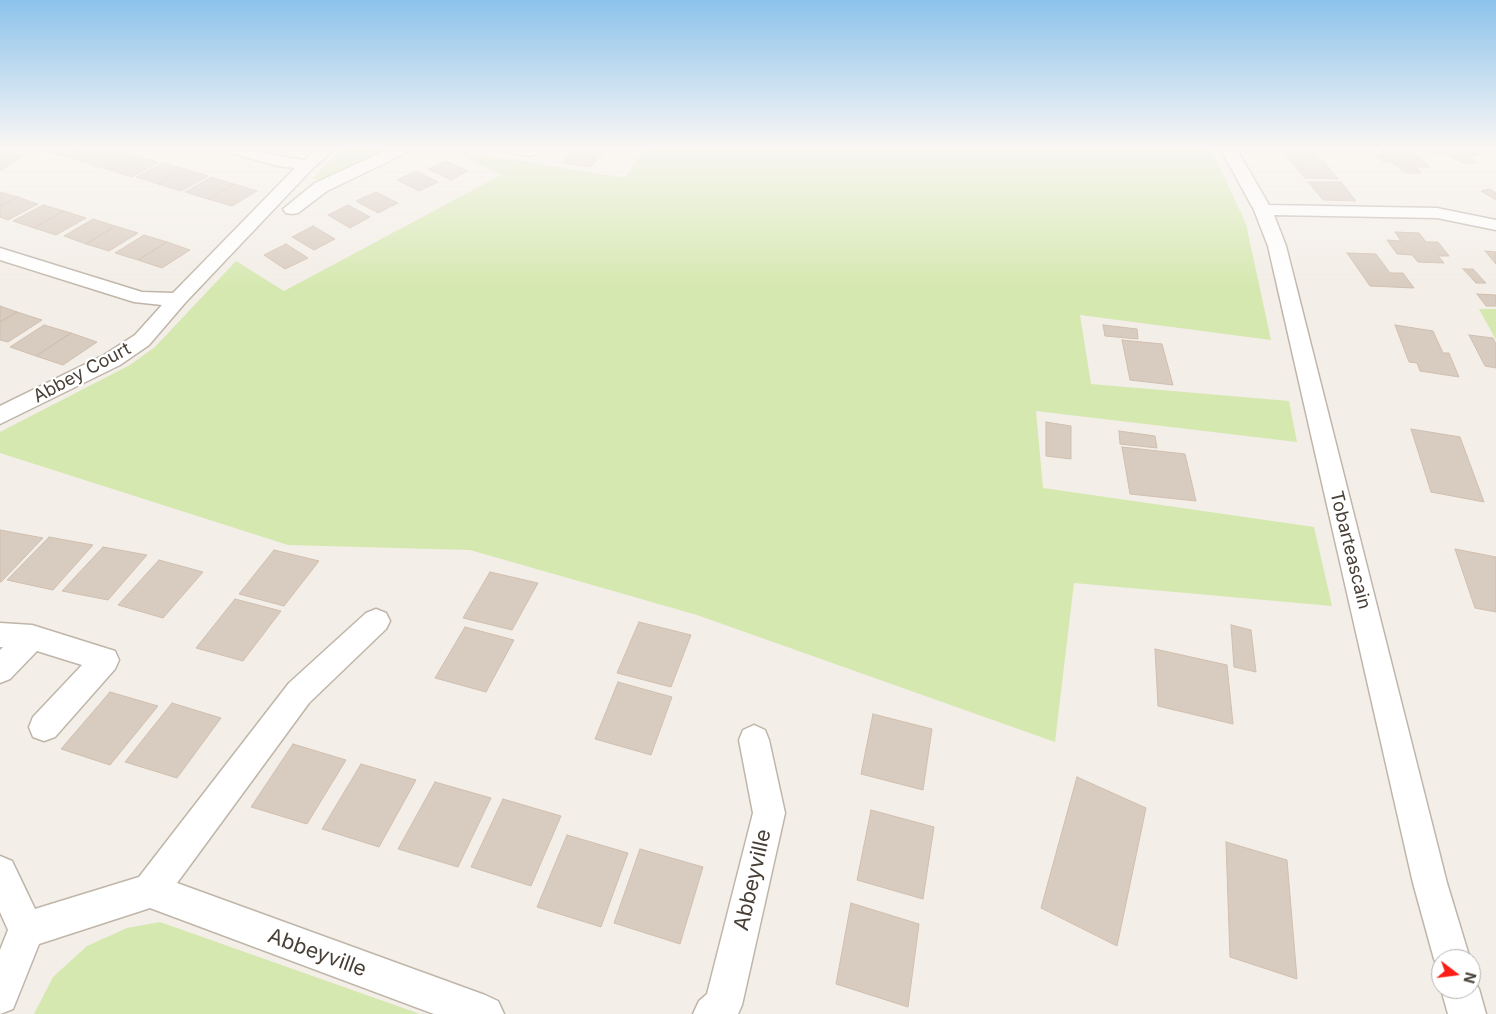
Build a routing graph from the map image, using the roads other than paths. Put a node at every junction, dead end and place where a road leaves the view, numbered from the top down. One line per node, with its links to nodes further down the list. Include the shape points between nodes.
1 (278, 195): 8 (street, Abbey Court)
2 (310, 195): 4 (street)
3 (1255, 195): 5 (street, Tobarteascain)
4 (292, 209)
5 (1263, 210): 6 (street, via 1437,213); 19 (street, Tobarteascain, via 1277,246 1428,873)
6 (1496, 225)
7 (0, 254): 8 (street, via 141,298)
8 (178, 299): 9 (street, Abbey Court, via 142,340 112,360)
9 (0, 416)
10 (376, 621): 17 (street, via 299,693)
11 (0, 635): 12 (street)
12 (32, 637): 13 (street); 14 (street, via 105,660)
13 (0, 670)
14 (44, 727)
15 (754, 740): 23 (street, Abbeyville, via 769,813 724,1006)
16 (0, 873): 18 (street)
17 (150, 891): 18 (street); 22 (street, Abbeyville)
18 (26, 930): 20 (street)
19 (1449, 949)
20 (0, 996)
21 (1463, 999): 24 (street)
22 (485, 1014)
23 (712, 1014)
24 (1467, 1014)

